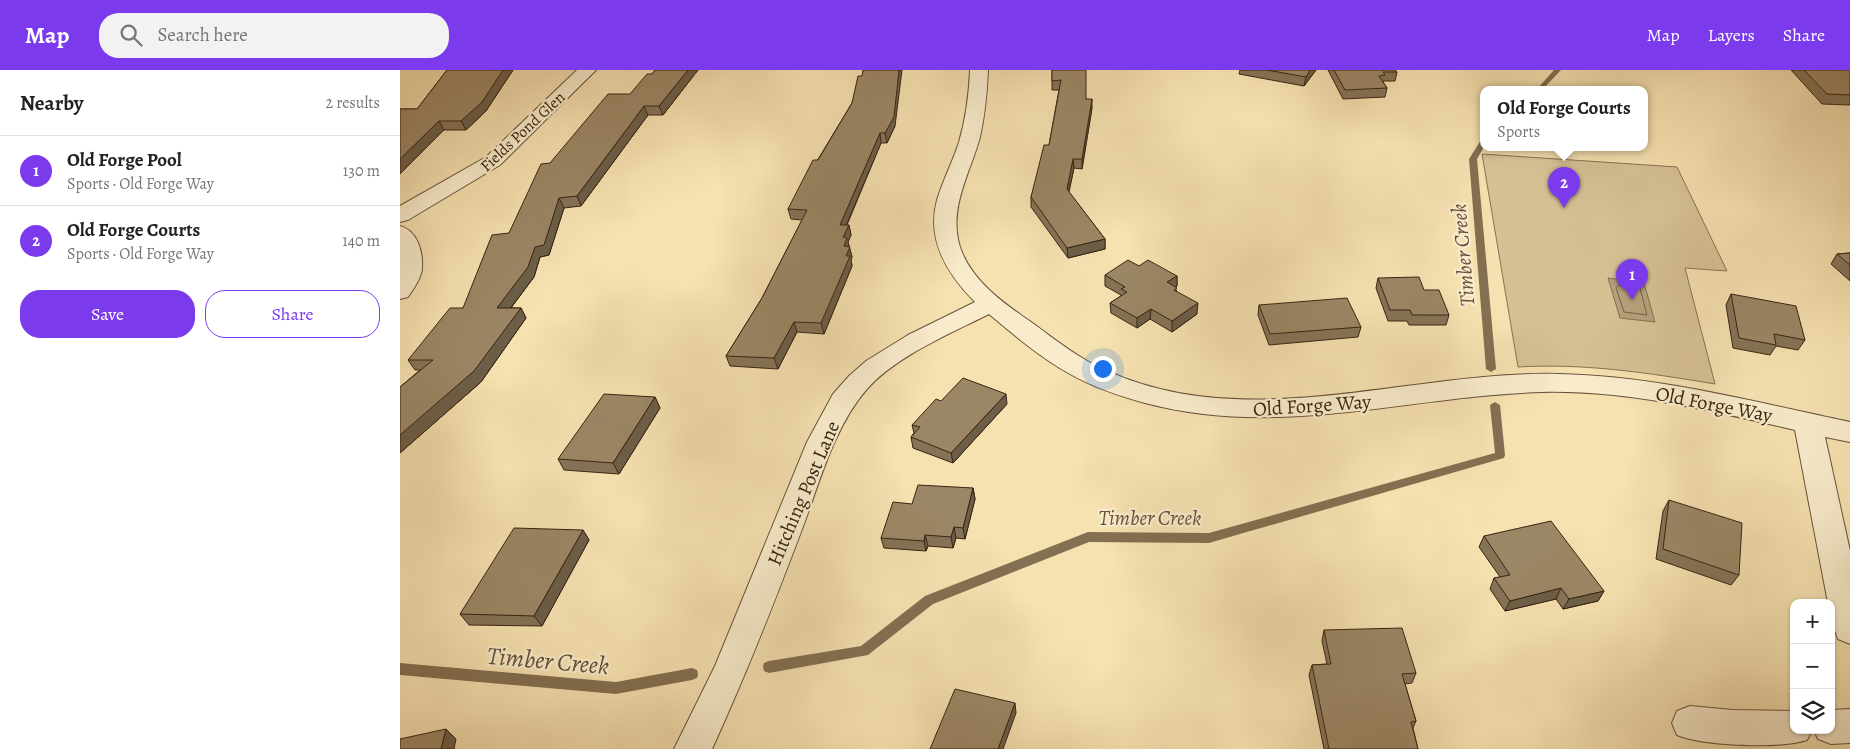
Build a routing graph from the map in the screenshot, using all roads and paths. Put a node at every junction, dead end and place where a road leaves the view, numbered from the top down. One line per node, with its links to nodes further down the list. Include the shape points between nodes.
1 (587, 70): 3 (street, Fields Pond Glen, via 494,162)
2 (979, 70): 6 (street, Old Forge Way, via 978,104 968,145 946,199 944,218 945,236 954,260)
3 (400, 215)
4 (400, 233): 5 (street, via 406,239 412,270)
5 (400, 292)
6 (990, 304): 7 (street, Old Forge Way, via 1054,352 1088,372 1158,398 1192,405 1244,410 1300,410 1508,385 1558,383 1634,388); 14 (street, Hitching Post Lane, via 917,341 875,367 843,401 821,442 731,670)
7 (1808, 423): 8 (street, Old Forge Way); 9 (street)
8 (1850, 432)
9 (1850, 629)
10 (1690, 723): 13 (street)
11 (1850, 726): 12 (street)
12 (1835, 727)
13 (1790, 728)
14 (693, 749)

